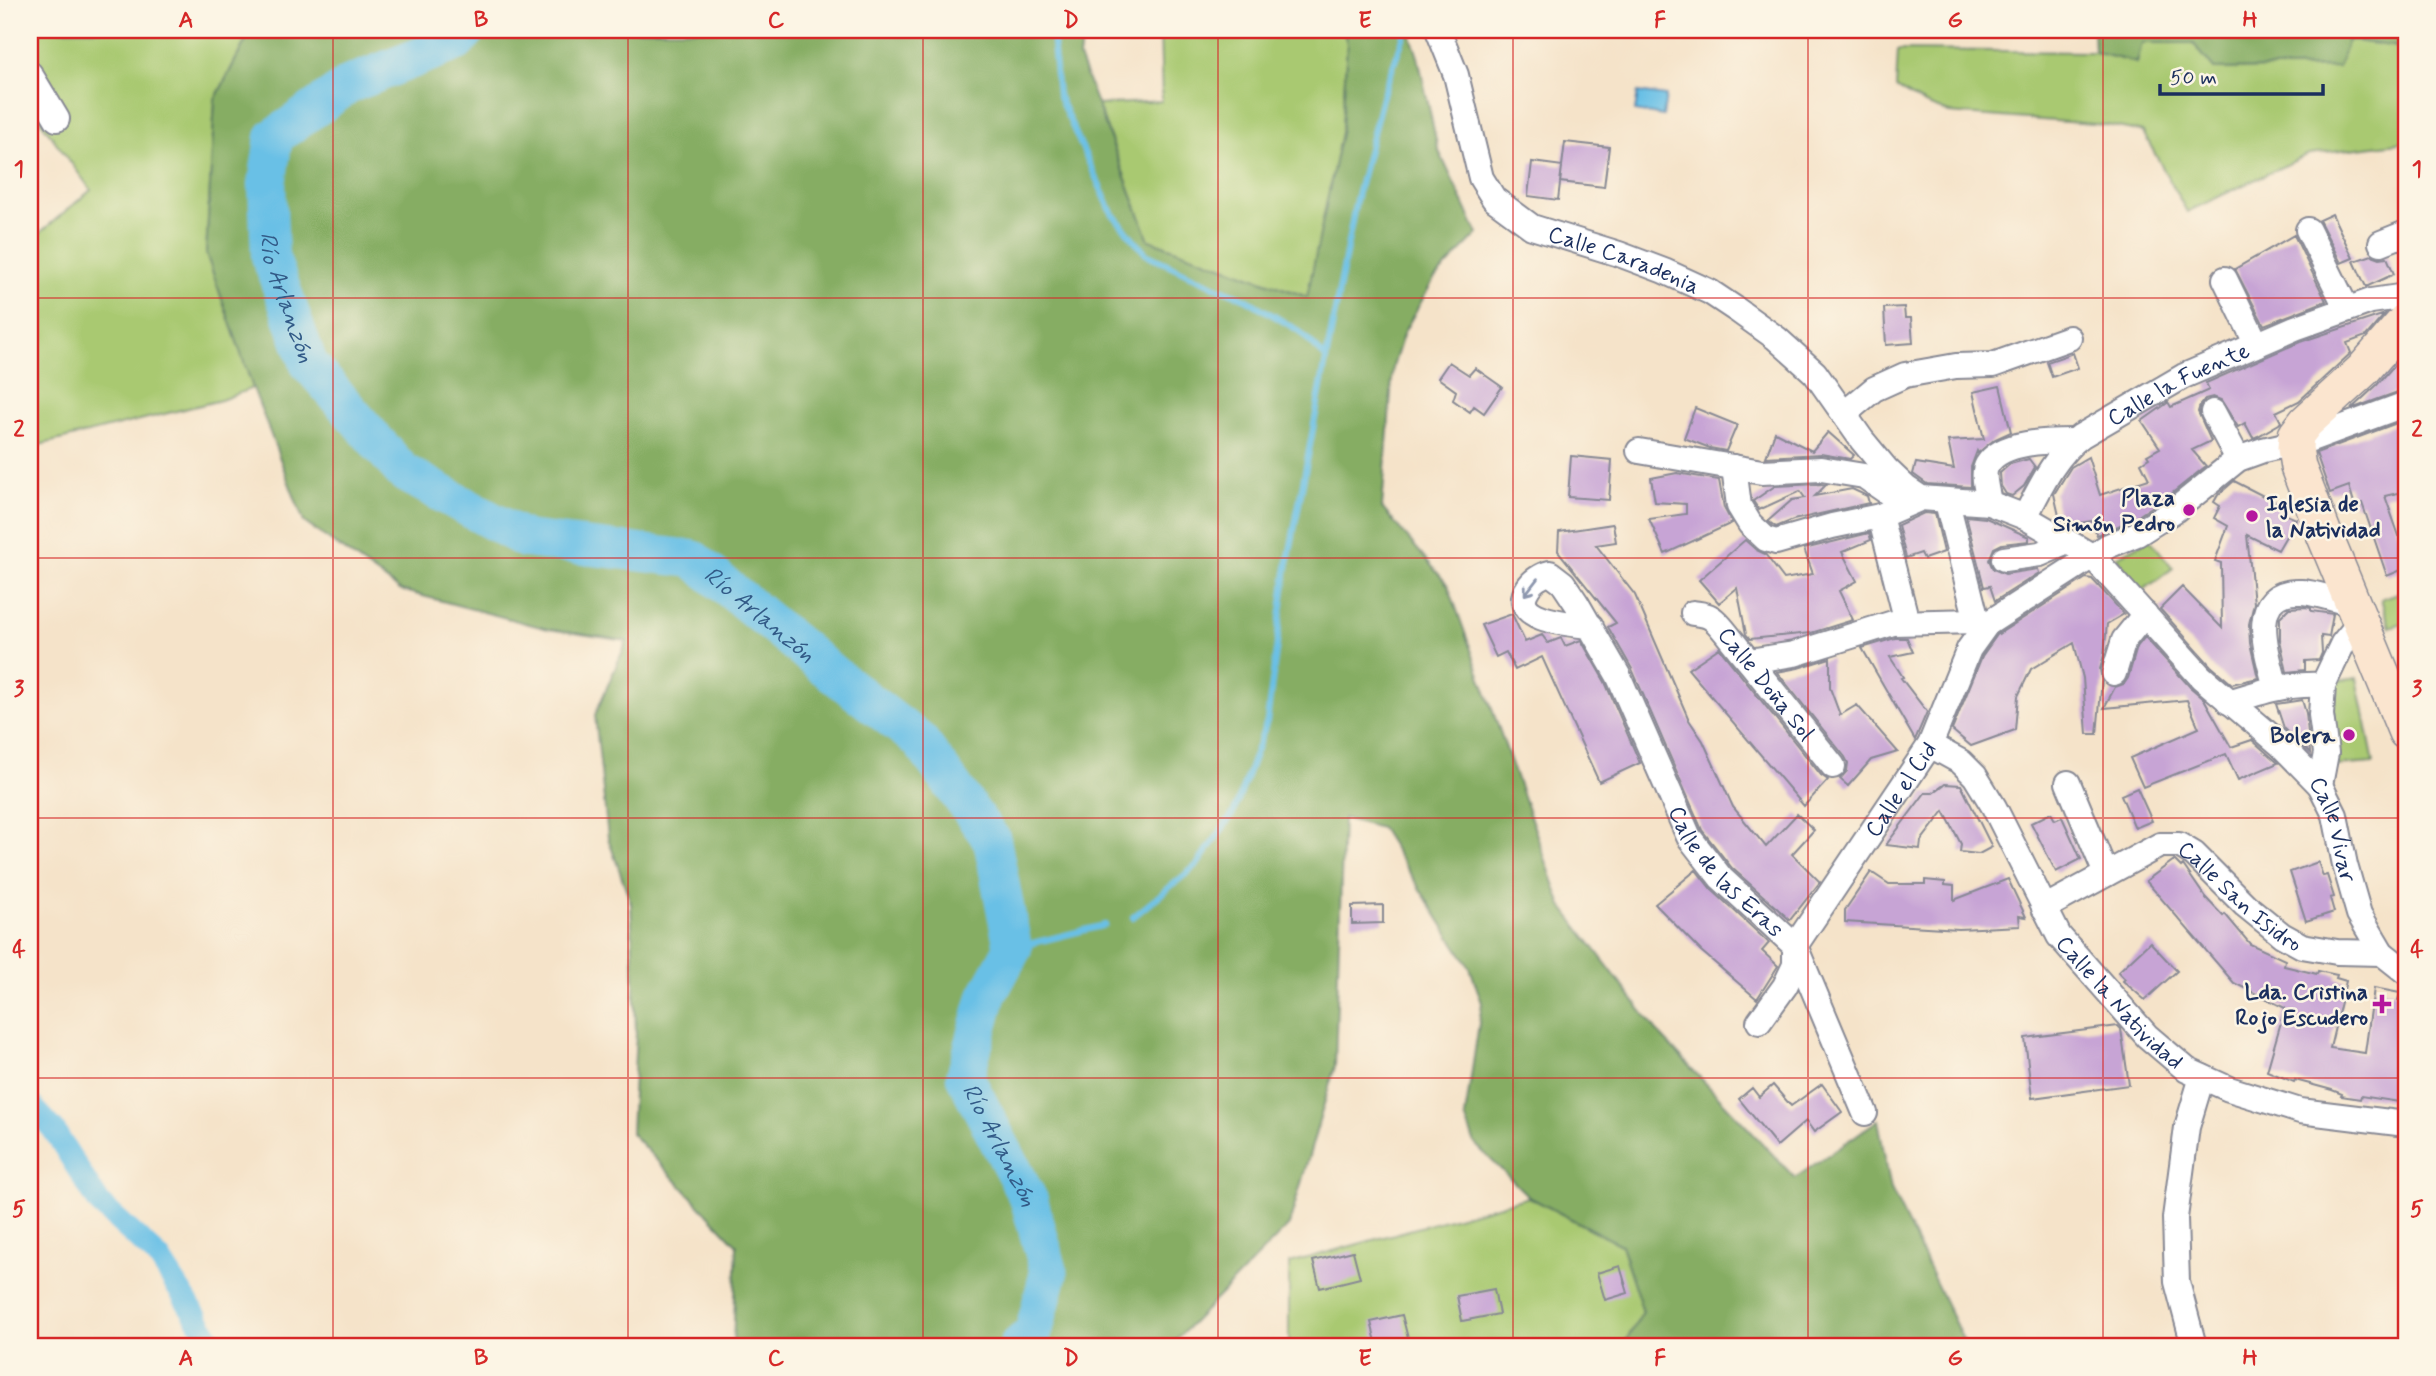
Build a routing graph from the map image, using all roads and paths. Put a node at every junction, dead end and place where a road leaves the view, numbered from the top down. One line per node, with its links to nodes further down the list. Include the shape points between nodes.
1 (1438, 30): 15 (street, Calle Caradenia, via 1456,75 1481,178 1494,199 1532,227 1619,254 1710,292 1793,353 1815,373)
2 (30, 74): 3 (street)
3 (57, 120)
4 (2308, 230): 9 (street)
5 (2406, 233): 6 (street)
6 (2381, 243)
7 (2225, 279): 11 (street, Calle la Fuente)
8 (2404, 300): 9 (street, Calle la Fuente); 12 (street)
9 (2347, 309): 11 (street, Calle la Fuente)
10 (2069, 338): 15 (street, via 1993,365 1905,375 1874,389)
11 (2257, 345): 16 (street, Calle la Fuente, via 2184,376)
12 (2393, 351): 17 (street, via 2363,370 2306,422)
13 (2406, 404): 17 (street)
14 (2213, 412): 19 (street)
15 (1845, 413): 21 (street, Calle Caradenia, via 1886,469)
16 (2073, 441): 23 (street, via 2026,444 1992,460 1985,472); 25 (street)
17 (2296, 443): 19 (street); 30 (street, via 2298,467)
18 (1639, 451): 20 (street, Calle Caradenia)
19 (2238, 459): 27 (street, via 2175,510)
20 (1734, 467): 21 (street, Calle Caradenia, via 1772,472 1821,469 1864,477 1895,498); 24 (street, via 1739,506 1766,539 1784,541)
21 (1921, 498): 22 (street, Calle Caradenia); 24 (street)
22 (1947, 502): 23 (street, Calle Caradenia); 33 (street)
23 (1989, 503): 25 (street, Calle Caradenia)
24 (1880, 516): 32 (street)
25 (2025, 517): 26 (street, Calle Caradenia)
26 (2067, 542): 27 (street, Calle Caradenia); 28 (street, via 2040,554)
27 (2092, 556): 31 (street, Calle Vivar); 33 (street, Calle el Cid)
28 (2004, 559)
29 (1693, 613): 35 (street, Calle Doña Sol, via 1717,622)
30 (2357, 613): 37 (street); 38 (street, via 2303,592 2282,594 2269,603 2265,635); 40 (street)
31 (2145, 614): 36 (street, via 2124,640); 39 (street, Calle Vivar)
32 (1907, 622): 33 (street); 35 (street, via 1794,654)
33 (1982, 622): 41 (street, Calle el Cid)
34 (1591, 626): 47 (street, Calle de las Eras, via 1618,675 1689,837 1721,878)
35 (1749, 661): 42 (street, Calle Doña Sol)
36 (2114, 673)
37 (2323, 685): 38 (street); 44 (street, via 2326,753)
38 (2276, 687): 39 (street)
39 (2229, 702): 44 (street, Calle Vivar)
40 (2402, 711)
41 (1930, 745): 46 (street, Calle la Natividad, via 1961,762 1975,776); 47 (street, Calle el Cid)
42 (1833, 766)
43 (2068, 783): 45 (street)
44 (2320, 785): 48 (street, Calle Vivar, via 2335,815 2359,914)
45 (2106, 874): 46 (street, Calle San Isidro); 48 (street, Calle San Isidro, via 2160,845 2179,845 2245,905 2302,946)
46 (2045, 908): 51 (street, Calle la Natividad, via 2059,936 2130,1017 2186,1070)
47 (1794, 946): 50 (street, via 1795,965); 52 (street, Calle de las Eras)
48 (2382, 953): 49 (street, Calle Vivar)
49 (2406, 972)
50 (1759, 1021)
51 (2202, 1077): 53 (street, Calle la Natividad, via 2300,1111); 54 (street, via 2187,1127 2175,1218 2177,1282)
52 (1865, 1113)
53 (2406, 1124)
54 (2194, 1346)

